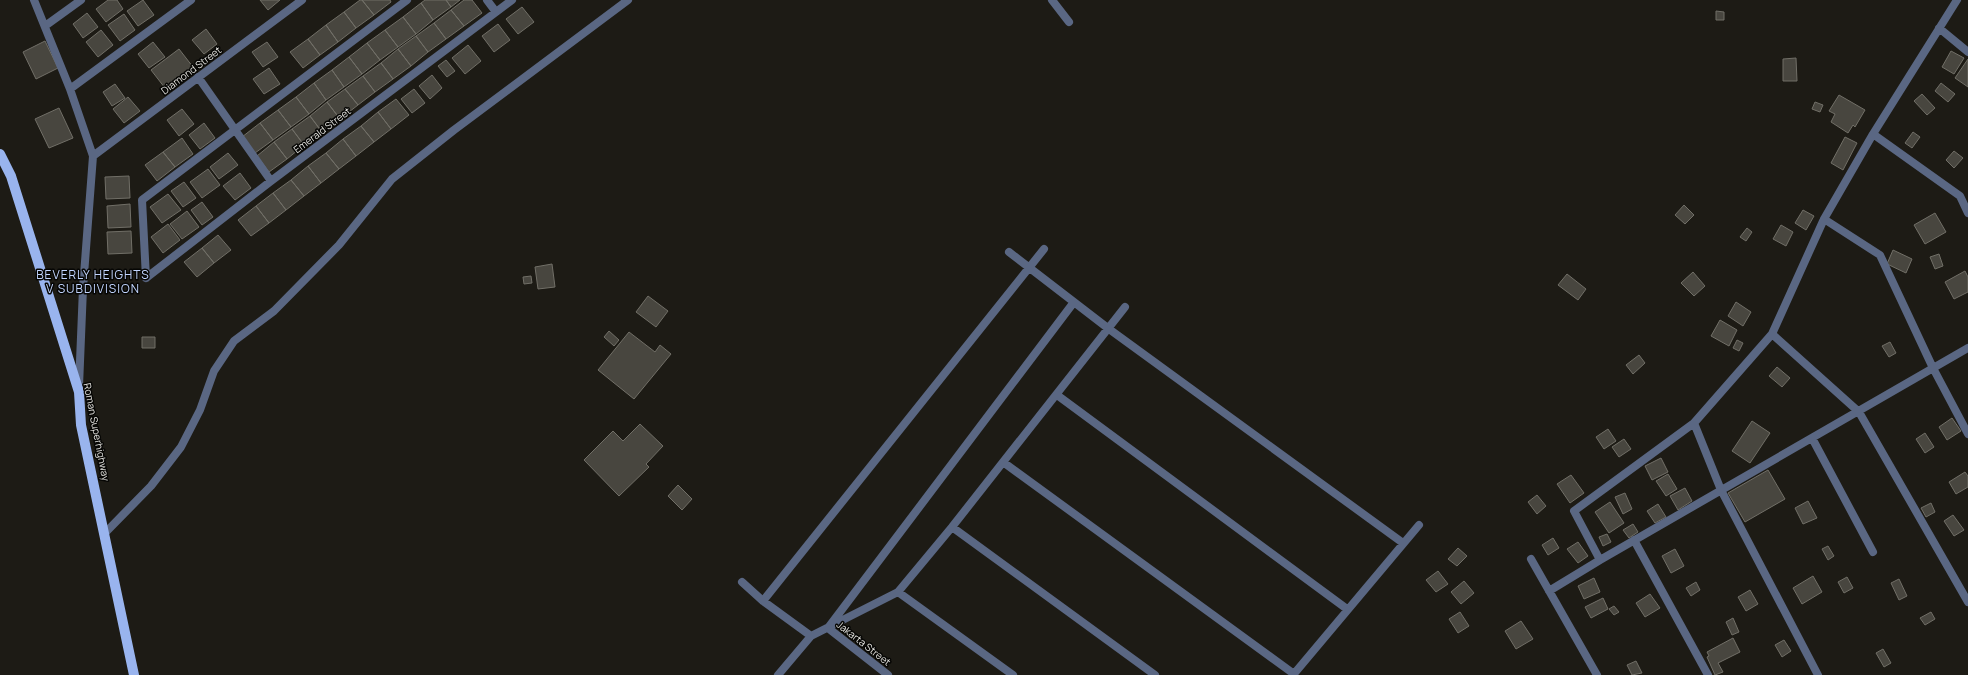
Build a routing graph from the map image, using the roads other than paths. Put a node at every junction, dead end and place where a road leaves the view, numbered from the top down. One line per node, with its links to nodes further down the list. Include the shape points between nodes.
1 (34, 0): 13 (street)
2 (81, 0): 13 (street)
3 (191, 0): 17 (street)
4 (302, 0): 16 (street, Diamond Street)
5 (407, 0): 18 (street)
6 (487, 0): 11 (street)
7 (512, 0): 11 (street, Emerald Street)
8 (628, 0): 44 (street, via 392,179 339,245 274,311 234,341 214,371 200,410 181,447 151,486)
9 (1052, 0): 12 (street)
10 (1957, 0): 14 (street)
11 (496, 12): 22 (street, Emerald Street)
12 (1069, 22)
13 (44, 26): 17 (street)
14 (1939, 28): 15 (street); 19 (street)
15 (1968, 52)
16 (198, 77): 18 (street); 21 (street, Diamond Street)
17 (70, 89): 21 (street)
18 (234, 129): 22 (street); 22 (street, Emerald Street, via 142,200 146,278)
19 (1873, 134): 23 (street, via 1960,196); 24 (street)
20 (0, 154): 34 (main road, Roman Superhighway, via 11,176)
21 (93, 156): 34 (street, via 83,288)
22 (271, 181)
23 (1968, 213)
24 (1824, 219): 31 (street); 33 (street, via 1880,255)
25 (1044, 249): 27 (street)
26 (1009, 252): 27 (street)
27 (1029, 268): 28 (street); 53 (street)
28 (1074, 302): 30 (street); 56 (street)
29 (1125, 307): 30 (street)
30 (1109, 329): 35 (street); 46 (street)
31 (1772, 334): 36 (street); 37 (street)
32 (1968, 348): 33 (street)
33 (1933, 368): 36 (street); 38 (street)
34 (79, 392): 44 (main road, Roman Superhighway, via 81,425)
35 (1056, 395): 40 (street); 55 (street)
36 (1859, 412): 39 (street); 54 (street)
37 (1694, 423): 41 (street); 49 (street, via 1574,511)
38 (1968, 434)
39 (1812, 438): 41 (street); 47 (street)
40 (1003, 462): 43 (street); 59 (street)
41 (1721, 490): 45 (street); 66 (street)
42 (1419, 525): 46 (street)
43 (952, 527): 52 (street); 64 (street)
44 (105, 532): 61 (main road, Roman Superhighway)
45 (1634, 540): 49 (street); 65 (street)
46 (1403, 543): 55 (street)
47 (1873, 552)
48 (1531, 558): 51 (street)
49 (1600, 560): 51 (street)
50 (742, 582): 53 (street)
51 (1549, 591): 60 (street)
52 (898, 592): 56 (street); 63 (street)
53 (763, 601): 57 (street)
54 (1968, 602)
55 (1347, 609): 59 (street)
56 (828, 628): 57 (street); 58 (street, Jakarta Street)
57 (811, 636): 62 (street)
58 (886, 674)
59 (1294, 674)
60 (1594, 674)
61 (134, 675)
62 (778, 675)
63 (1013, 675)
64 (1155, 675)
65 (1708, 675)
66 (1818, 675)

